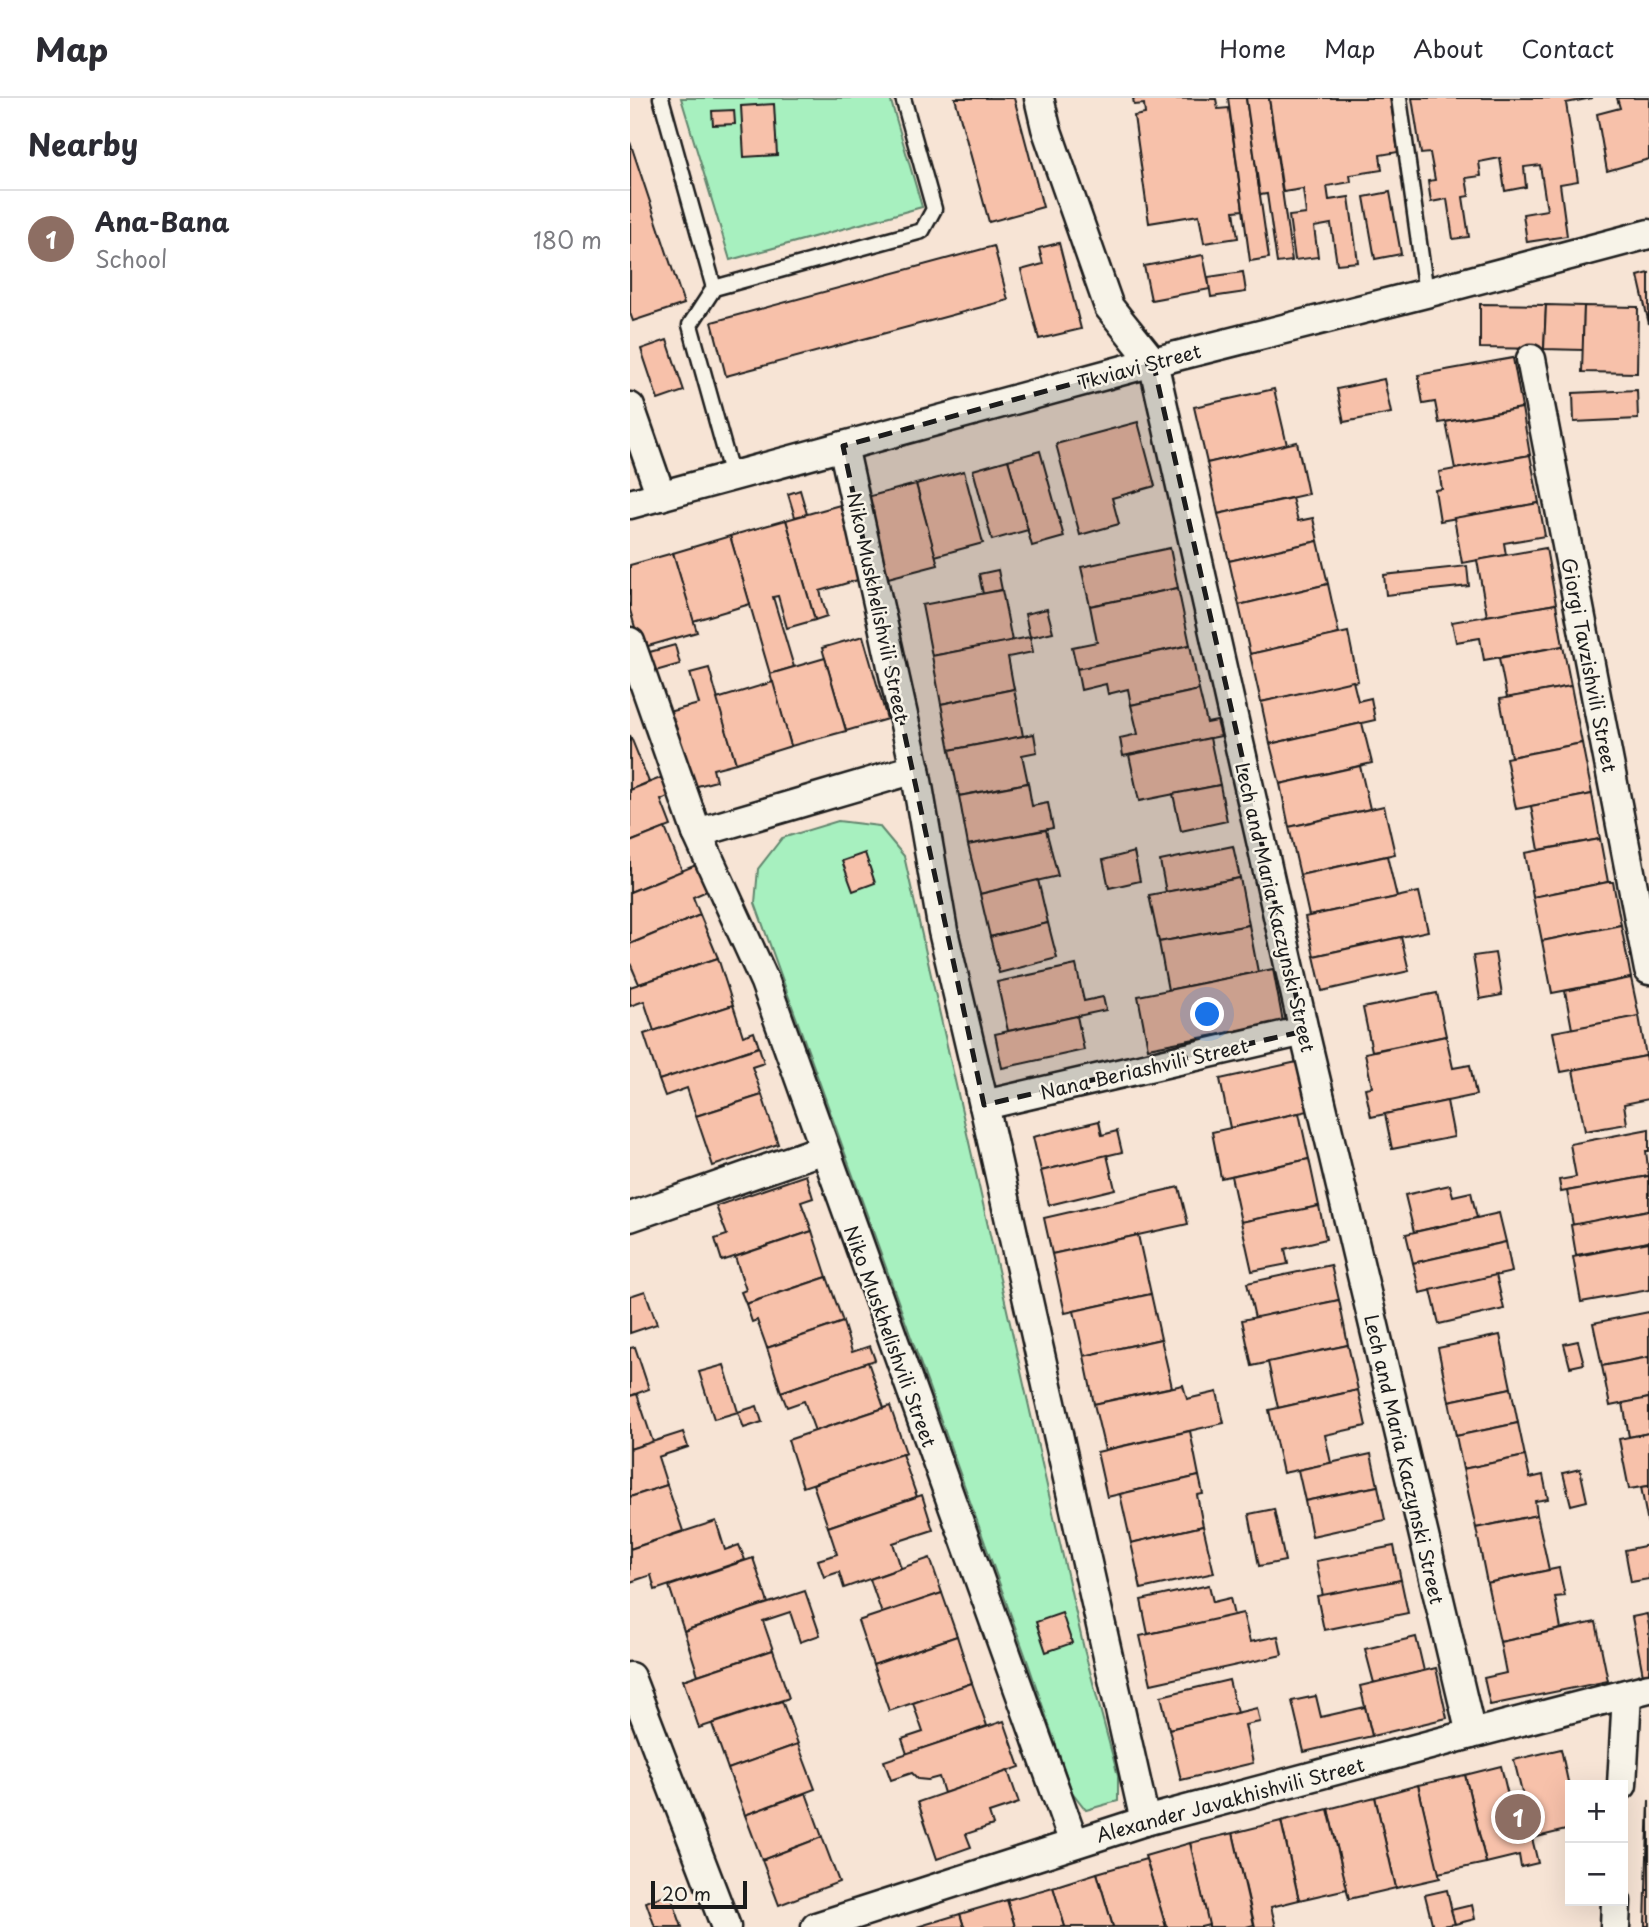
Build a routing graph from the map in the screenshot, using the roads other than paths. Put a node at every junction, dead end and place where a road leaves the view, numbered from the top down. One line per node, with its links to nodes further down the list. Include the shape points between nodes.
1 (661, 98): 6 (lane)
2 (903, 98): 6 (lane, via 933,209 922,231)
3 (1039, 98): 9 (street, Lech and Maria Kaczynski Street, via 1109,307)
4 (1399, 98): 7 (lane)
5 (1649, 233): 7 (street, Tkviavi Street)
6 (714, 288): 12 (lane, via 690,325)
7 (1426, 293): 9 (street, Tkviavi Street)
8 (1531, 359): 18 (street, Giorgi Tavzishvili Street)
9 (1153, 362): 11 (street, Tkviavi Street); 19 (street, Lech and Maria Kaczynski Street)
10 (630, 407): 13 (street)
11 (843, 446): 12 (street, Tkviavi Street); 16 (street, Niko Muskhelishvili Street)
12 (732, 476): 13 (street, Tkviavi Street)
13 (661, 495): 14 (street, Tkviavi Street)
14 (630, 504)
15 (630, 642): 17 (street, Niko Muskhelishvili Street)
16 (915, 769): 17 (street); 20 (street, Niko Muskhelishvili Street, via 943,931)
17 (697, 833): 21 (street, Niko Muskhelishvili Street, via 765,982)
18 (1649, 970)
19 (1304, 1031): 20 (street, Nana Beriashvili Street); 25 (street, Lech and Maria Kaczynski Street)
20 (984, 1105): 27 (street, Niko Muskhelishvili Street)
21 (824, 1149): 22 (street); 28 (street, Niko Muskhelishvili Street)
22 (630, 1217)
23 (630, 1677): 30 (street)
24 (1638, 1691): 25 (street, Alexander Javakhishvili Street); 26 (street)
25 (1471, 1734): 27 (street, Alexander Javakhishvili Street)
26 (1623, 1780)
27 (1145, 1821): 28 (street, Alexander Javakhishvili Street)
28 (1074, 1843): 31 (street, Alexander Javakhishvili Street)
29 (1616, 1906): 32 (street)
30 (726, 1927)
31 (816, 1927)
32 (1615, 1927)

